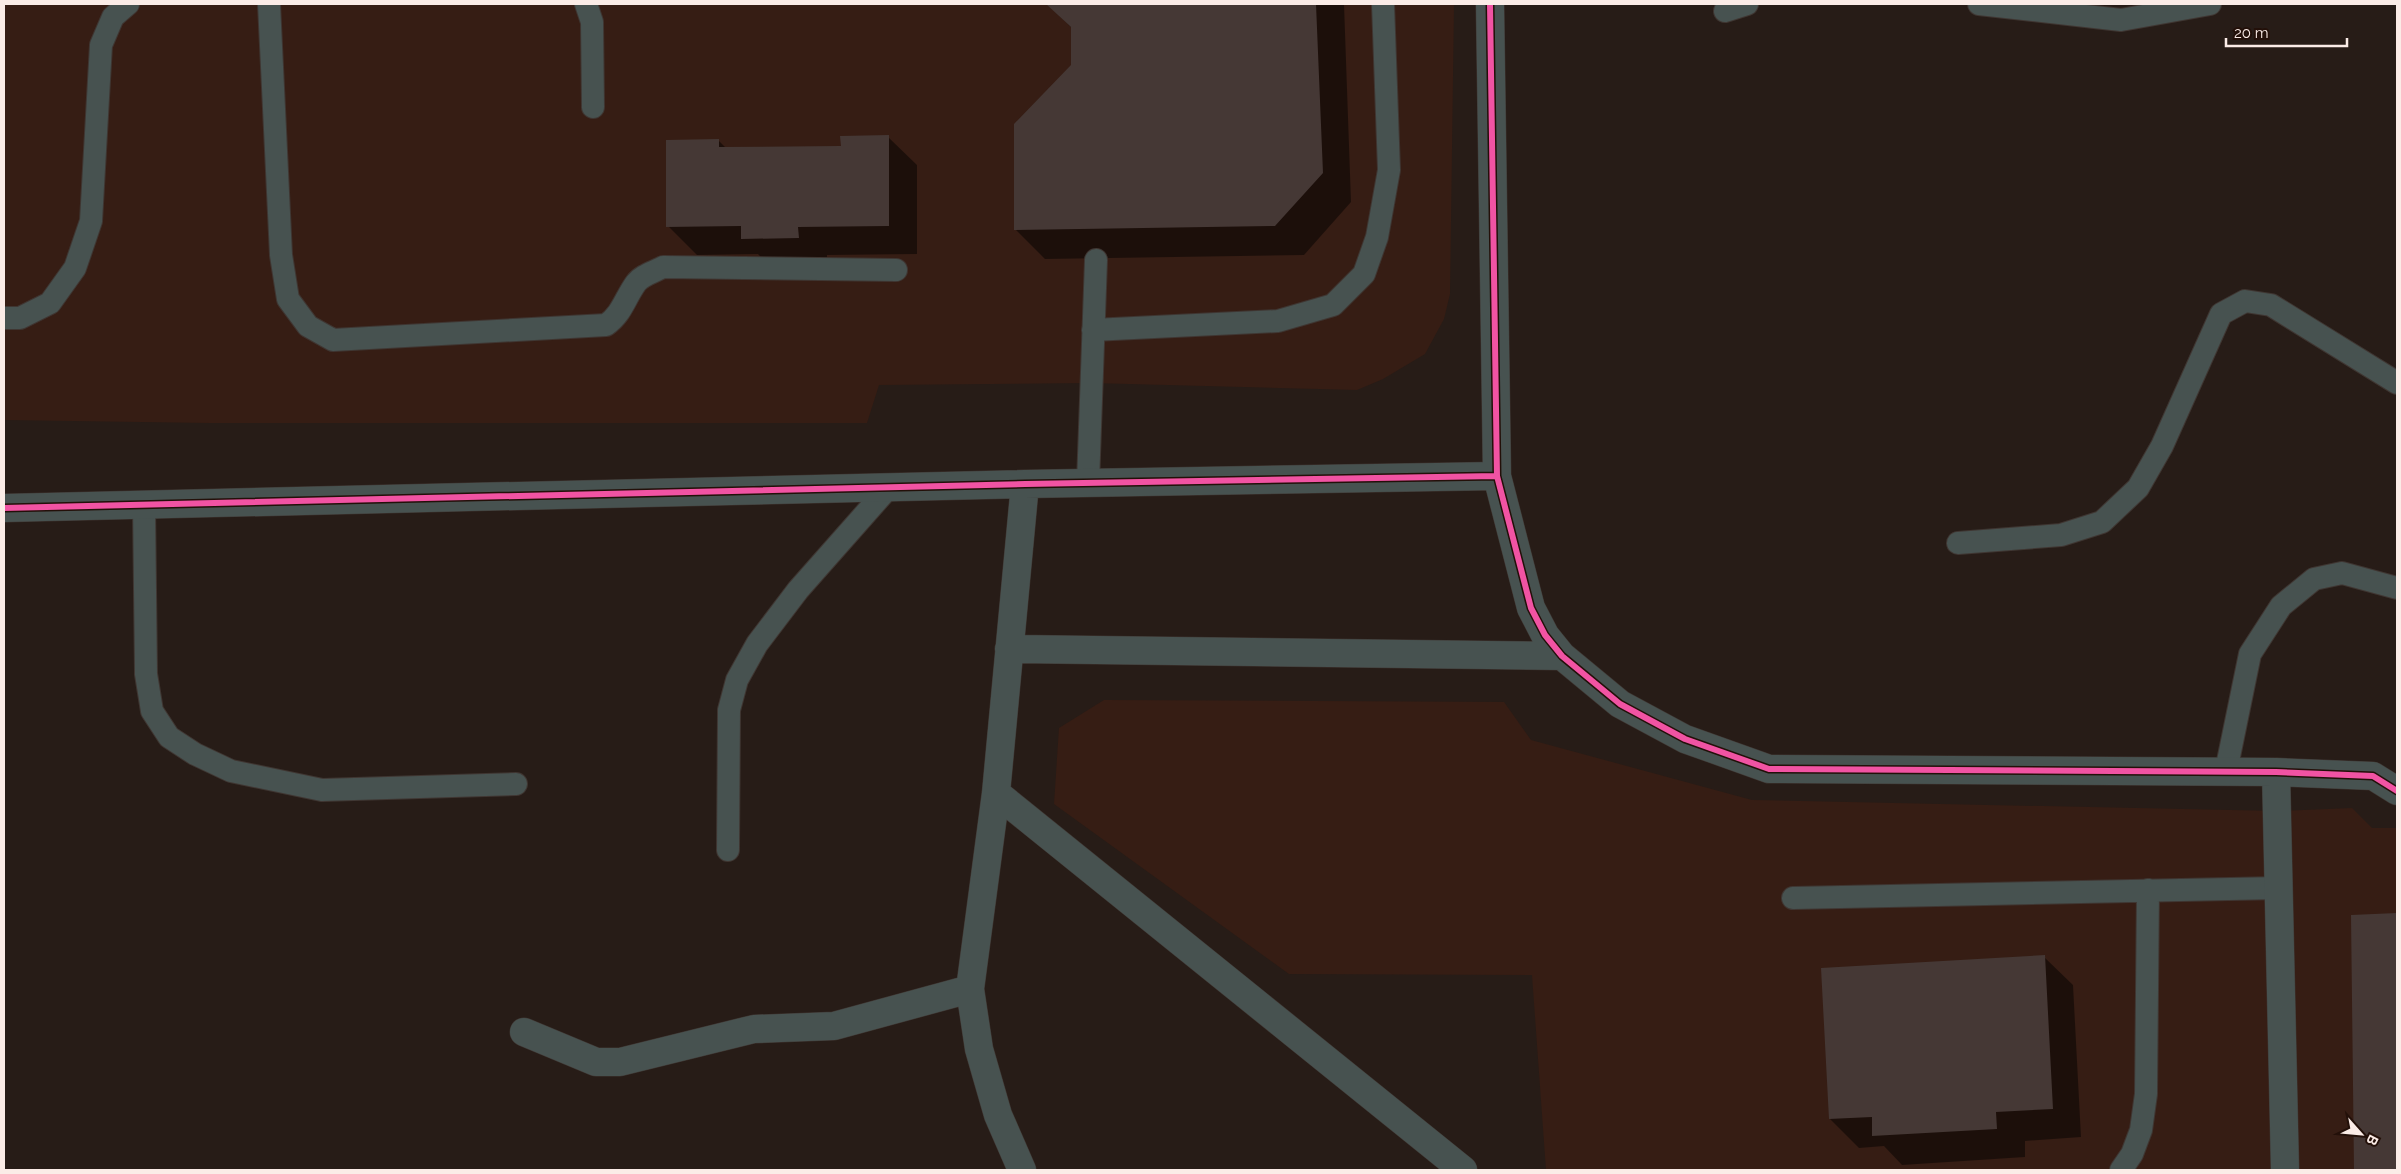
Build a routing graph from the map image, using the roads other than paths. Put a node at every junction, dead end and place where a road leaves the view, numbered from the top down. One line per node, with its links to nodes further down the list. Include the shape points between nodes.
1 (128, 4): 13 (lane, via 113,17 101,45 91,221 75,268 50,303 20,318)
2 (269, 4): 12 (lane, via 280,255 288,299 308,326 333,340 606,325 615,319 636,283 663,267)
3 (586, 4): 10 (lane, via 592,22)
4 (1383, 4): 14 (lane, via 1389,170 1377,237 1364,274 1333,305 1278,321)
5 (1490, 4): 16 (street)
6 (1747, 4): 9 (lane)
7 (1979, 4): 8 (lane, via 2121,20)
8 (2210, 4)
9 (1725, 11)
10 (593, 107)
11 (1096, 260): 14 (lane)
12 (896, 270)
13 (4, 318)
14 (1093, 330): 17 (lane)
15 (2397, 383): 22 (lane, via 2271,305 2244,301 2222,314 2162,446 2138,488 2102,522 2061,536)
16 (1497, 476): 17 (street); 25 (street, via 1531,608 1545,635)
17 (1088, 483): 18 (street)
18 (1025, 484): 19 (street); 24 (street)
19 (889, 487): 20 (street); 31 (lane, via 798,590 757,644 737,680 729,710)
20 (144, 505): 21 (street); 28 (lane, via 146,674 152,711 169,737 231,771 322,790)
21 (4, 508)
22 (1958, 543)
23 (2397, 588): 26 (lane, via 2342,573 2314,580 2281,606 2250,654)
24 (1009, 649): 25 (street); 30 (street)
25 (1562, 656): 26 (street, via 1620,704 1685,739 1770,769)
26 (2226, 771): 27 (street)
27 (2276, 772): 29 (street, via 2373,776); 32 (street)
28 (516, 784)
29 (2397, 791)
30 (996, 793): 35 (street); 38 (street)
31 (728, 850)
32 (2279, 888): 33 (lane); 40 (street)
33 (2148, 890): 34 (lane); 39 (lane, via 2146,1094 2140,1130 2132,1154)
34 (1793, 898)
35 (970, 989): 36 (street, via 834,1026 754,1029 620,1062 596,1062); 37 (street, via 979,1049 998,1115)
36 (524, 1032)
37 (1022, 1170)
38 (1463, 1170)
39 (2121, 1170)
40 (2285, 1170)

